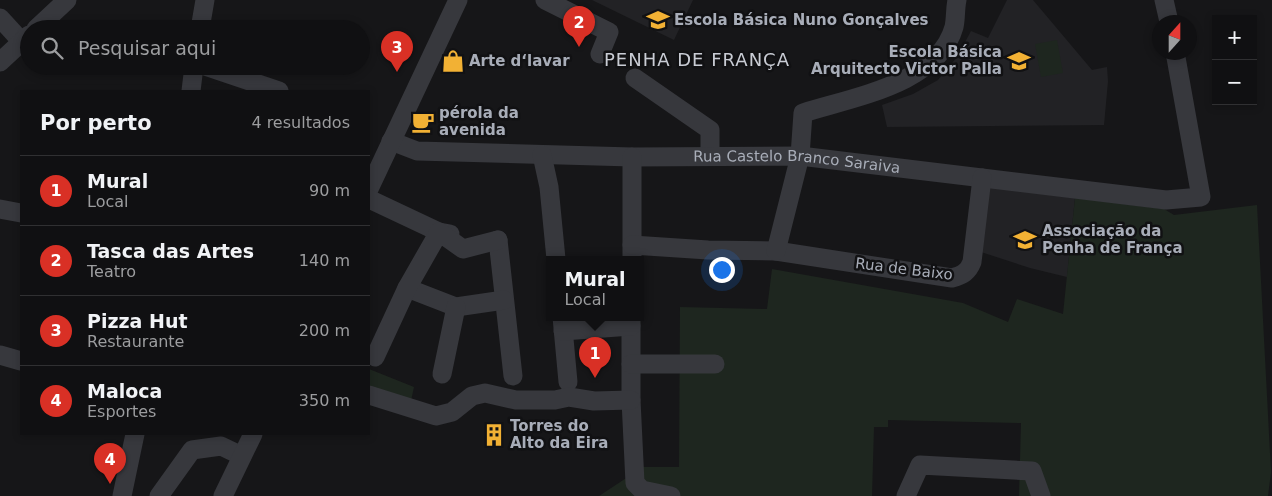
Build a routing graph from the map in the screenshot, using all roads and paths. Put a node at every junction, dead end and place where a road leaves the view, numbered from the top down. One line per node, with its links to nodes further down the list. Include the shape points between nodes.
1 (67, 0): 9 (street)
2 (205, 0): 10 (street)
3 (458, 0): 21 (street)
4 (545, 0): 13 (street, via 610,32)
5 (957, 0): 24 (street, via 954,27 940,53 926,68 905,81 803,113)
6 (1164, 0): 7 (street)
7 (1167, 15)
8 (0, 18): 11 (street)
9 (46, 20)
10 (202, 20)
11 (20, 35)
12 (20, 44): 15 (street)
13 (600, 54)
14 (1176, 60): 26 (street, Rua Castelo Branco Saraiva, via 1201,197 1166,200)
15 (0, 62)
16 (193, 75): 19 (street)
17 (232, 75): 20 (street)
18 (635, 78): 23 (street, via 710,130)
19 (191, 90)
20 (276, 90)
21 (391, 141): 22 (street, Rua Castelo Branco Saraiva, via 418,151); 27 (street)
22 (542, 155): 25 (street, Rua Castelo Branco Saraiva); 34 (street, via 549,187)
23 (710, 156): 24 (street, Rua Castelo Branco Saraiva); 25 (street, Rua Castelo Branco Saraiva)
24 (800, 156): 26 (street, Rua Castelo Branco Saraiva); 32 (street)
25 (632, 157): 33 (street)
26 (982, 178): 32 (street, Rua de Baixo, via 972,262 969,270 961,276 952,278)
27 (370, 186)
28 (370, 199): 31 (street)
29 (0, 209): 30 (street)
30 (20, 213)
31 (439, 232): 35 (street); 36 (street, via 498,240)
32 (776, 251): 33 (street)
33 (632, 252)
34 (556, 256)
35 (407, 288): 37 (street); 40 (street)
36 (504, 300): 37 (street); 46 (street)
37 (456, 307): 45 (street)
38 (631, 322): 39 (street); 43 (street)
39 (562, 324): 47 (street)
40 (375, 356)
41 (1, 359): 42 (street)
42 (20, 360)
43 (631, 364): 44 (street); 49 (street)
44 (715, 364)
45 (442, 374)
46 (513, 376)
47 (568, 382)
48 (370, 395): 49 (street, via 436,416 452,412 472,396 485,393 516,400 569,397 594,401)
49 (631, 400): 56 (street, via 634,480 639,488)
50 (136, 435): 53 (street)
51 (252, 435): 52 (street)
52 (242, 456): 54 (street, via 221,446 192,450); 55 (street)
53 (122, 496)
54 (159, 496)
55 (223, 496)
56 (670, 496)
57 (906, 496): 58 (street, via 920,465 1032,471)
58 (1041, 496)

